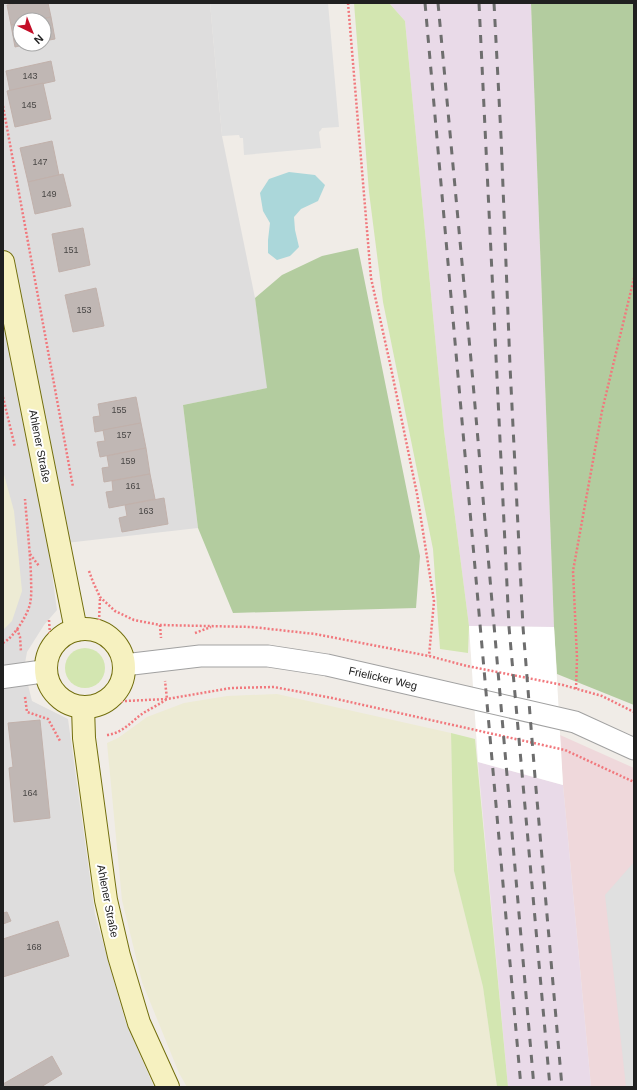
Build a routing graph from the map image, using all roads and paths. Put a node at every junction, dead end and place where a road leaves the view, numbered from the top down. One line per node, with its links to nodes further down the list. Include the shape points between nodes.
1 (348, 3): 14 (path, via 371,278 415,487 434,600)
2 (3, 106): 7 (path)
3 (3, 262): 11 (main road, Ahlener Straße)
4 (634, 278): 18 (path, via 602,411 573,571)
5 (3, 397): 6 (path)
6 (16, 454)
7 (73, 488)
8 (25, 499): 13 (path, via 30,553 30,603 25,618)
9 (88, 565): 10 (path, via 92,582)
10 (100, 597): 12 (path); 14 (path, via 116,611 134,620 160,625 252,627 315,634)
11 (76, 630): 12 (main road); 16 (main road, via 57,641 47,660)
12 (98, 631): 15 (main road, via 116,644)
13 (3, 644)
14 (429, 656): 18 (path)
15 (124, 665): 19 (main road, via 119,686); 22 (street, Frielicker Weg, via 200,656 268,656 327,665 575,722)
16 (46, 671): 17 (street); 20 (main road, via 54,692 62,699)
17 (3, 678)
18 (576, 689): 21 (path, via 602,696)
19 (104, 702): 20 (main road); 23 (path, via 167,699 231,688 274,687 565,750)
20 (83, 707): 24 (main road, Ahlener Straße, via 84,738 106,900 139,1023)
21 (634, 712)
22 (634, 749)
23 (634, 782)
24 (168, 1087)

